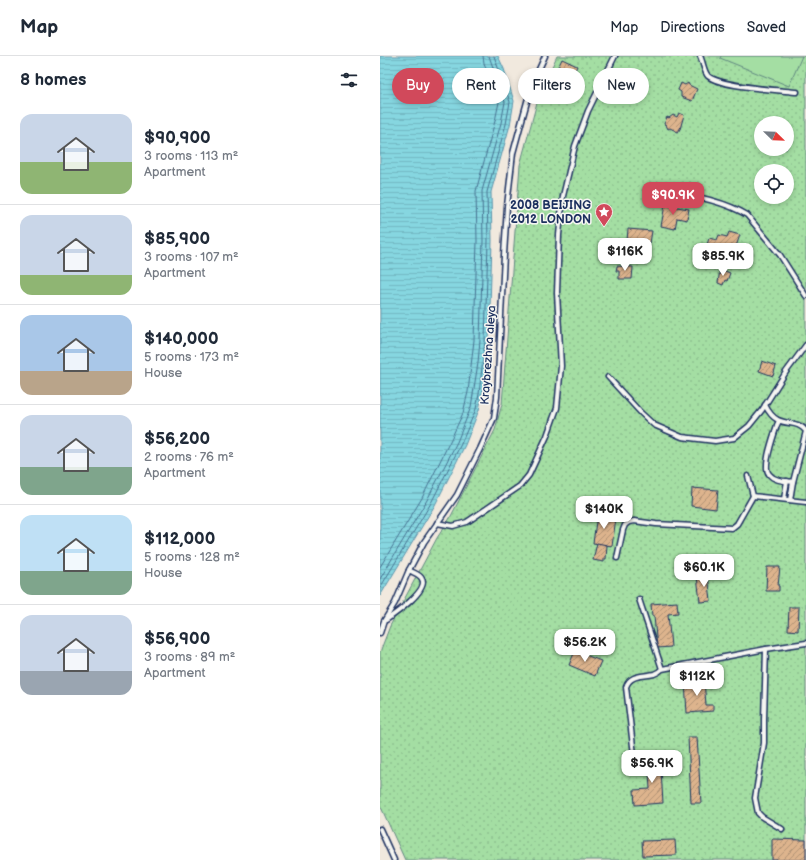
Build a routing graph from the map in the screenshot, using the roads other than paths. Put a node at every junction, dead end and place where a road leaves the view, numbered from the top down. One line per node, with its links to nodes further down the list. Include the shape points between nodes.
1 (545, 56): 18 (lane, Kraybrezhna aleya, via 531,87 513,153 494,418 457,495)
2 (615, 56): 18 (lane, via 588,111 575,146 563,196 557,293 561,366 557,408 547,436 529,475 520,486 467,522 454,526)
3 (700, 56): 4 (lane, via 705,71 711,78 730,84)
4 (797, 92)
5 (660, 192): 6 (lane, via 685,193 704,198 747,215 780,255)
6 (806, 296)
7 (806, 345): 9 (lane)
8 (608, 377): 9 (lane, via 654,425 682,437 697,440 734,438 749,426)
9 (765, 406): 10 (lane)
10 (779, 421): 12 (lane, via 766,465 768,473 773,478); 13 (lane, via 802,426 806,431)
11 (748, 476): 14 (lane)
12 (787, 481): 13 (lane); 15 (lane)
13 (793, 482): 16 (lane)
14 (753, 496): 15 (lane); 19 (lane, via 732,528 629,522 623,530)
15 (784, 499): 16 (lane)
16 (790, 500): 17 (lane)
17 (806, 502)
18 (437, 523): 20 (lane, Kraybrezhna aleya)
19 (617, 558)
20 (409, 570): 22 (lane, Kraybrezhna aleya); 22 (lane, via 421,577 423,586 413,598)
21 (639, 599): 27 (lane)
22 (384, 621): 23 (lane); 24 (lane, Kraybrezhna aleya)
23 (380, 626)
24 (380, 633)
25 (806, 643): 26 (lane)
26 (766, 649): 27 (lane); 30 (lane, via 764,743 755,798 758,813)
27 (662, 670): 28 (lane, via 655,674 632,678 627,683)
28 (634, 763)
29 (380, 829): 31 (lane)
30 (782, 829)
31 (394, 860)

